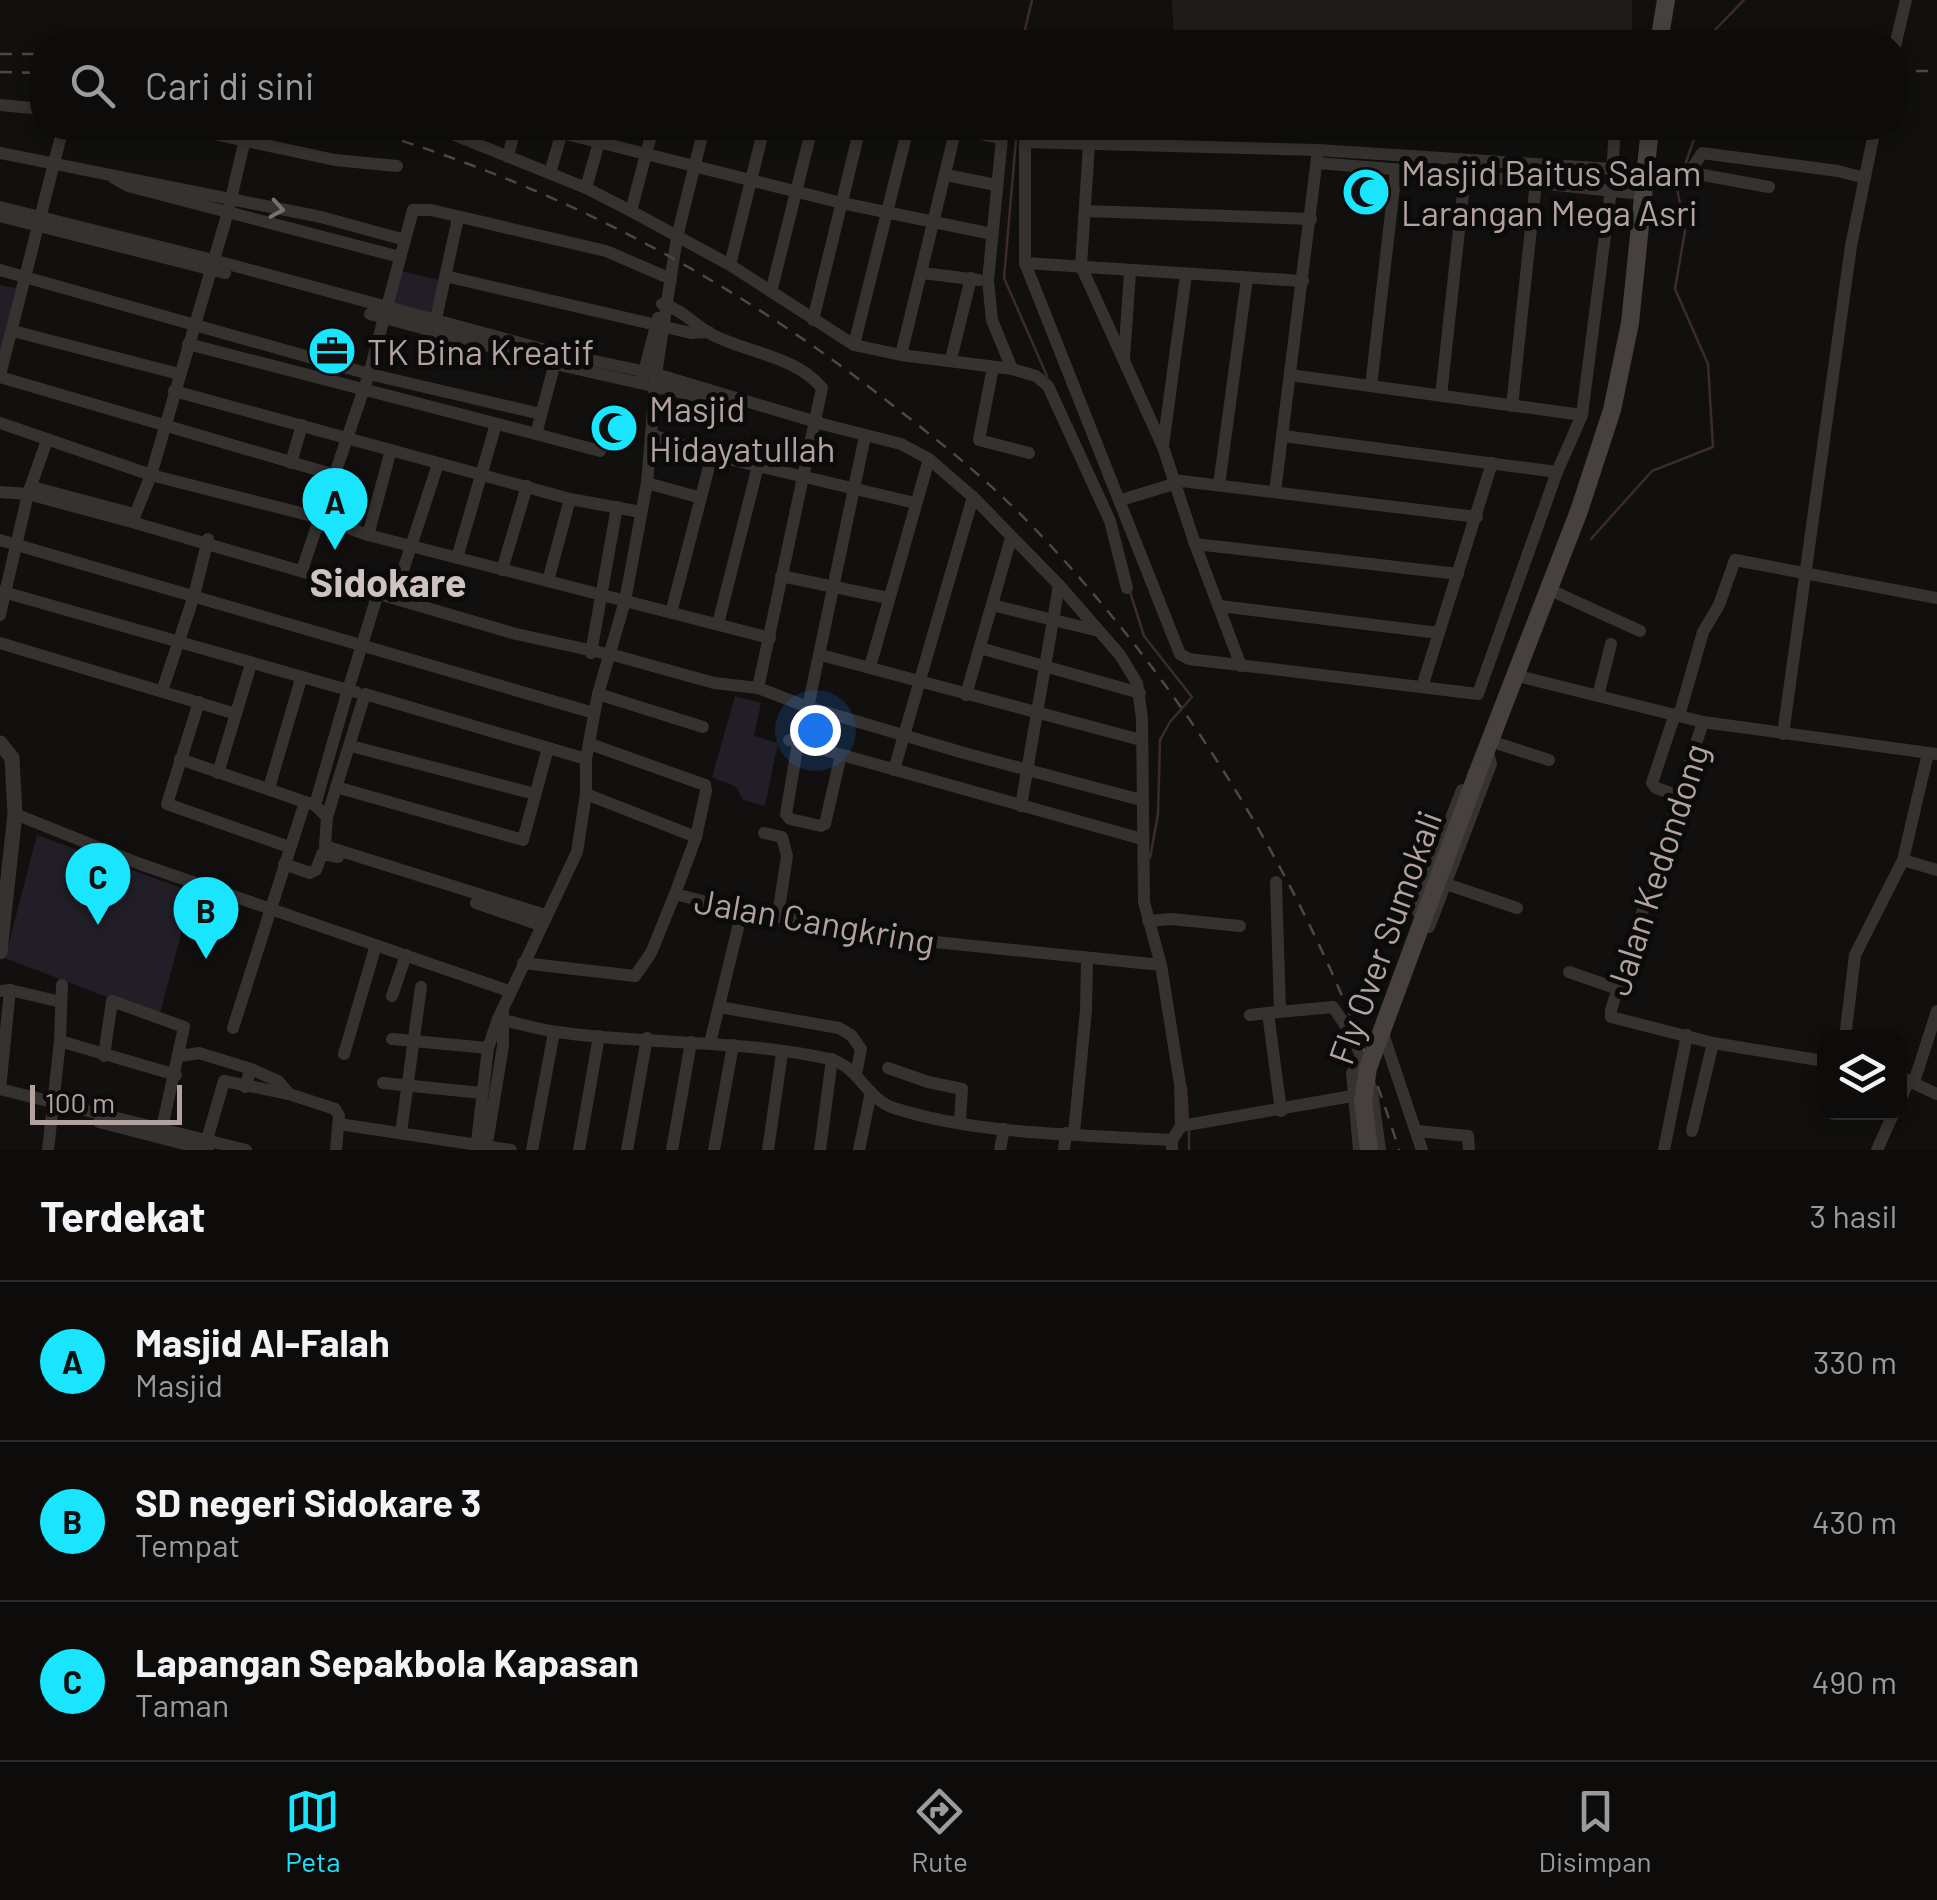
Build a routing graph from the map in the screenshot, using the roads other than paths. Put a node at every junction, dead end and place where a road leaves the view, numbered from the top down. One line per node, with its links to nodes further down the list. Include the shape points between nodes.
1 (1666, 0): 3 (main road)
2 (1906, 0): 4 (street)
3 (1660, 30)
4 (1899, 30)
5 (0, 105): 6 (street)
6 (30, 108)
7 (60, 140): 34 (street)
8 (244, 140): 54 (street)
9 (248, 140): 35 (street)
10 (479, 140): 32 (street)
11 (512, 140): 32 (street)
12 (559, 140): 40 (street)
13 (599, 140): 49 (street)
14 (615, 140): 30 (street)
15 (650, 140): 30 (street)
16 (704, 140): 37 (street)
17 (761, 140): 44 (street)
18 (809, 140): 51 (street)
19 (857, 140): 53 (street)
20 (905, 140): 58 (street)
21 (953, 140): 42 (street)
22 (1001, 140): 47 (street)
23 (1025, 140): 70 (street)
24 (1054, 140): 28 (street)
25 (1614, 140): 36 (street)
26 (1648, 140): 39 (main road, Fly Over Sumokali)
27 (1873, 140): 43 (street)
28 (1089, 146): 31 (street); 57 (street)
29 (0, 153): 34 (street)
30 (647, 154): 37 (street); 56 (street)
31 (1318, 157): 33 (street); 38 (street); 62 (street)
32 (508, 158): 40 (street)
33 (1512, 162): 36 (street); 45 (street)
34 (54, 166): 54 (street); 63 (street)
35 (397, 166)
36 (1613, 166): 39 (street); 50 (street)
37 (698, 168): 44 (street); 68 (street)
38 (1396, 170): 41 (street); 110 (street)
39 (1643, 170): 52 (main road, Fly Over Sumokali)
40 (550, 173): 49 (street)
41 (1465, 174): 45 (street); 114 (street)
42 (946, 175): 47 (street); 64 (street)
43 (1865, 178): 48 (street, via 1702,153 1691,170); 174 (street)
44 (752, 179): 51 (street); 72 (street)
45 (1509, 179): 46 (street)
46 (1536, 182): 50 (street); 115 (street)
47 (996, 185): 66 (street)
48 (1769, 187)
49 (586, 188): 56 (street)
50 (1611, 189): 52 (street); 118 (street)
51 (797, 191): 53 (street); 86 (street)
52 (1641, 194): 181 (main road, Fly Over Sumokali, via 1630,323 1612,410)
53 (842, 202): 58 (street); 89 (street)
54 (229, 206): 60 (street, one-way to 60); 65 (street); 71 (street)
55 (0, 207): 63 (street)
56 (630, 211): 68 (street)
57 (1085, 211): 62 (street); 73 (street)
58 (888, 212): 64 (street); 96 (street)
59 (0, 216): 63 (street)
60 (321, 216): 65 (street); 67 (street)
61 (458, 218): 67 (street, via 413,210); 78 (street); 82 (street, via 606,251)
62 (1311, 219): 85 (street)
63 (41, 222): 71 (street); 83 (street)
64 (934, 222): 66 (street); 76 (street)
65 (318, 234): 69 (street)
66 (992, 234): 84 (street)
67 (405, 240): 69 (street)
68 (679, 241): 72 (street); 82 (street)
69 (400, 256): 88 (street)
70 (1025, 263): 73 (street); 157 (street)
71 (212, 264): 88 (street); 92 (street)
72 (730, 265): 86 (street)
73 (1081, 266): 75 (street); 101 (street)
74 (0, 270): 83 (street)
75 (1130, 272): 77 (street); 101 (street)
76 (922, 273): 80 (street); 98 (street)
77 (1186, 274): 81 (street); 130 (street)
78 (445, 276): 90 (street); 91 (street)
79 (0, 278): 83 (street)
80 (971, 278): 84 (street); 100 (street)
81 (1247, 278): 85 (street); 148 (street)
82 (671, 279): 87 (street)
83 (28, 280): 92 (street); 93 (street)
84 (988, 281): 104 (street, via 992,320)
85 (1302, 282): 107 (street)
86 (771, 292): 89 (street)
87 (666, 301): 90 (street); 94 (street)
88 (386, 314): 91 (street); 106 (street)
89 (812, 320): 96 (street)
90 (660, 325): 94 (street); 109 (street)
91 (434, 326): 99 (street)
92 (192, 327): 95 (street); 97 (street)
93 (12, 331): 105 (street); 108 (street)
94 (709, 332): 121 (street, via 819,383)
95 (188, 344): 103 (street); 105 (street)
96 (854, 345): 98 (street)
97 (287, 352): 103 (street); 106 (street)
98 (901, 355): 100 (street)
99 (556, 358): 109 (street); 117 (street)
100 (951, 359): 102 (street)
101 (1124, 361): 130 (street)
102 (992, 367): 104 (street); 134 (street, via 979,440)
103 (283, 369): 111 (street)
104 (1012, 370): 180 (street, via 1048,386 1110,521)
105 (179, 374): 112 (street)
106 (369, 374): 111 (street); 113 (street)
107 (1290, 375): 110 (street); 127 (street)
108 (0, 376): 123 (street)
109 (649, 378): 121 (street); 125 (street)
110 (1371, 386): 114 (street)
111 (363, 390): 116 (street); 128 (street)
112 (174, 391): 122 (street); 123 (street)
113 (442, 391): 116 (street); 117 (street)
114 (1441, 396): 115 (street)
115 (1512, 406): 118 (street)
116 (436, 408): 120 (street)
117 (541, 414): 124 (street)
118 (1582, 415): 140 (street)
119 (0, 423): 129 (street)
120 (496, 424): 124 (street); 143 (street)
121 (819, 424): 126 (street); 144 (street)
122 (302, 425): 128 (street); 136 (street)
123 (165, 426): 136 (street); 141 (street)
124 (536, 434): 132 (street)
125 (652, 435): 133 (street); 147 (street)
126 (866, 436): 135 (street); 150 (street)
127 (1283, 436): 137 (street); 153 (street)
128 (348, 439): 131 (street); 142 (street)
129 (47, 440): 141 (street); 151 (street)
130 (1163, 447): 145 (street)
131 (390, 450): 138 (street); 164 (street)
132 (600, 451)
133 (712, 454): 139 (street); 155 (street)
134 (1029, 454)
135 (929, 458): 154 (street); 158 (street)
136 (291, 463): 142 (street)
137 (1492, 463): 140 (street); 161 (street)
138 (438, 464): 143 (street); 170 (street)
139 (758, 466): 144 (street); 195 (street)
140 (1557, 472): 222 (street)
141 (151, 475): 162 (street); 163 (street)
142 (335, 475): 163 (street)
143 (482, 476): 149 (street); 171 (street)
144 (803, 476): 150 (street); 176 (street)
145 (1174, 482): 148 (street); 157 (street); 169 (street)
146 (0, 484): 151 (street)
147 (646, 484): 155 (street); 160 (street)
148 (1219, 485): 153 (street)
149 (527, 486): 156 (street); 173 (street)
150 (854, 487): 158 (street); 179 (street)
151 (30, 490): 152 (street); 162 (street); 168 (street)
152 (0, 492)
153 (1275, 492): 161 (street)
154 (973, 497): 165 (street); 214 (street)
155 (701, 498): 192 (street)
156 (570, 499): 159 (street); 177 (street)
157 (1121, 500): 210 (street, via 1174,647 1189,659)
158 (915, 503): 187 (street)
159 (616, 507): 160 (street); 185 (street)
160 (640, 512): 189 (street)
161 (1477, 517): 175 (street)
162 (134, 518): 167 (street)
163 (320, 518): 164 (street); 172 (street)
164 (368, 535): 170 (street)
165 (1011, 538): 178 (street); 190 (street)
166 (0, 540): 168 (street)
167 (207, 540): 172 (street); 186 (street)
168 (16, 544): 183 (street); 186 (street)
169 (1195, 544): 175 (street); 191 (street)
170 (412, 546): 171 (street); 184 (street)
171 (458, 558): 173 (street)
172 (303, 567): 182 (street)
173 (502, 570): 177 (street)
174 (1807, 573): 188 (street); 231 (street, via 1734,562); 234 (street)
175 (1458, 574): 198 (street)
176 (781, 576): 179 (street); 199 (street)
177 (548, 581): 185 (street)
178 (1059, 585): 194 (street); 196 (street)
179 (834, 586): 187 (street); 207 (street)
180 (1127, 588)
181 (1548, 589): 197 (street); 212 (main road, Fly Over Sumokali)
182 (379, 590): 184 (street); 202 (street)
183 (2, 592): 193 (street); 201 (street)
184 (395, 595): 205 (street)
185 (603, 595): 189 (street); 205 (street)
186 (194, 596): 201 (street); 202 (street)
187 (888, 598): 211 (street)
188 (1937, 598)
189 (625, 601): 192 (street); 206 (street)
190 (992, 605): 194 (street); 204 (street)
191 (1220, 606): 198 (street); 210 (street)
192 (671, 613): 195 (street)
193 (0, 615)
194 (1054, 620): 196 (street); 209 (street)
195 (718, 624): 199 (street)
196 (1096, 630): 219 (street, via 1133,673)
197 (1640, 631)
198 (1439, 633): 215 (street)
199 (770, 638): 216 (street)
200 (0, 642): 218 (street)
201 (178, 642): 208 (street); 218 (street)
202 (364, 644): 217 (street); 229 (street)
203 (1611, 644): 224 (street)
204 (980, 648): 209 (street); 223 (street)
205 (592, 650): 206 (street)
206 (610, 652): 216 (street, via 714,683); 221 (street)
207 (821, 655): 211 (street); 227 (street)
208 (251, 664): 213 (street); 228 (street)
209 (1046, 665): 219 (street); 230 (street)
210 (1241, 666): 215 (street)
211 (870, 667): 214 (street)
212 (1514, 675): 224 (street); 225 (main road, Fly Over Sumokali)
213 (301, 679): 217 (street); 251 (street)
214 (921, 680): 223 (street); 235 (street)
215 (1422, 687): 222 (street)
216 (758, 688): 227 (street)
217 (348, 690): 220 (street); 256 (street)
218 (162, 691): 226 (street)
219 (1140, 693): 236 (street)
220 (365, 694): 240 (street); 241 (street)
221 (598, 694): 229 (street); 233 (street)
222 (1478, 694): 225 (street)
223 (966, 695): 230 (street)
224 (1598, 696): 231 (street)
225 (1504, 698): 239 (main road, Fly Over Sumokali)
226 (199, 702): 228 (street); 245 (street)
227 (808, 707): 235 (street)
228 (236, 714): 249 (street)
229 (594, 714): 238 (street)
230 (1037, 715): 236 (street); 248 (street)
231 (1677, 715): 232 (street); 254 (street, via 1652,783)
232 (1703, 722): 234 (street); 254 (street, Jalan Kedondong)
233 (702, 727)
234 (1784, 734): 242 (street)
235 (906, 735): 247 (street); 248 (street)
236 (1141, 740): 255 (street)
237 (0, 743): 258 (street, via 12,758)
238 (590, 744): 244 (street); 261 (street, via 702,783)
239 (1489, 745): 246 (street); 263 (street, via 1478,754); 266 (street, via 1491,764); 371 (main road, Fly Over Sumokali, bridge, via 1368,1068 1363,1101)
240 (350, 746): 250 (street); 252 (street)
241 (548, 748): 244 (street); 252 (street)
242 (1933, 754): 267 (street)
243 (840, 755): 243 (street, via 794,741 790,819 826,824); 247 (street)
244 (586, 758): 253 (street)
245 (180, 759): 249 (street); 264 (street, via 169,806)
246 (1549, 760)
247 (894, 770): 257 (street)
248 (1026, 770): 255 (street); 257 (street)
249 (218, 773): 251 (street)
250 (336, 787): 252 (street, via 520,840); 259 (street)
251 (269, 788): 256 (street)
252 (535, 794)
253 (586, 794): 261 (street); 277 (street, via 571,869)
254 (1680, 796): 289 (street, Jalan Kedondong)
255 (1141, 800): 262 (street)
256 (310, 803): 259 (street); 264 (street)
257 (1021, 806): 262 (street)
258 (15, 814): 273 (street); 281 (street)
259 (327, 817): 265 (street)
260 (764, 834): 276 (street, via 782,836 787,856)
261 (696, 837): 272 (street)
262 (1142, 840): 278 (street, via 1144,902)
263 (1440, 846): 266 (street, via 1454,849); 312 (street, via 1382,1008)
264 (289, 847): 268 (street)
265 (324, 850): 268 (street, via 314,872); 277 (street)
266 (1456, 857): 271 (street)
267 (1904, 860): 269 (street); 300 (street, via 1856,953)
268 (284, 864): 273 (street)
269 (1937, 870)
270 (1276, 882): 296 (street)
271 (1446, 884): 274 (street); 312 (street)
272 (674, 894): 275 (street, Jalan Cangkring); 284 (street, Jalan Cangkring, via 635,976)
273 (272, 908): 280 (street); 299 (street)
274 (1518, 908)
275 (742, 910): 276 (street, Jalan Cangkring); 294 (street)
276 (778, 915): 283 (street, Jalan Cangkring, via 925,941)
277 (542, 920): 284 (street)
278 (1154, 920): 279 (street); 285 (street)
279 (1240, 926)
280 (376, 945): 282 (street); 315 (street)
281 (0, 952)
282 (406, 955): 291 (street); 292 (street)
283 (1087, 959): 285 (street, Jalan Cangkring); 349 (street, via 1086,1010)
284 (523, 963): 291 (street)
285 (1161, 965): 343 (street)
286 (1569, 972): 289 (street)
287 (62, 986): 293 (street)
288 (421, 987): 306 (street)
289 (1618, 988): 302 (street, Jalan Kedondong, via 1611,1017)
290 (5, 991): 293 (street); 331 (street)
291 (509, 991): 298 (street)
292 (392, 996)
293 (61, 1002): 307 (street)
294 (719, 1007): 310 (street); 324 (street, via 839,1028 861,1049)
295 (1937, 1011): 326 (street)
296 (1274, 1012): 297 (street); 319 (street, via 1333,1007); 339 (street)
297 (1250, 1015)
298 (502, 1016): 301 (street); 313 (street); 353 (street, via 494,1100)
299 (233, 1028)
300 (1846, 1030)
301 (554, 1032): 303 (street); 358 (street)
302 (1687, 1035): 309 (street); 375 (street)
303 (599, 1036): 304 (street); 359 (street)
304 (647, 1038): 308 (street); 360 (street)
305 (392, 1040): 306 (street)
306 (412, 1041): 313 (street); 329 (street)
307 (60, 1042): 316 (street); 338 (street)
308 (690, 1042): 310 (street); 361 (street)
309 (1712, 1042): 320 (street); 346 (street)
310 (710, 1044): 311 (street)
311 (734, 1045): 314 (street); 362 (street)
312 (1385, 1046): 345 (street)
313 (488, 1048): 333 (street)
314 (782, 1053): 318 (street); 363 (street)
315 (344, 1054)
316 (104, 1056): 317 (street, via 112,1002 184,1028); 325 (street)
317 (180, 1056): 321 (street, via 193,1052); 325 (street)
318 (832, 1059): 324 (street); 364 (street)
319 (1362, 1059): 336 (street, via 1352,1072); 372 (street)
320 (1817, 1060)
321 (229, 1062): 323 (street); 327 (street)
322 (888, 1068): 341 (street, via 962,1089)
323 (251, 1069): 330 (street); 334 (street)
324 (856, 1074): 332 (street)
325 (176, 1075): 347 (street)
326 (1908, 1080): 335 (street)
327 (224, 1081): 330 (street); 352 (street)
328 (383, 1082): 329 (street)
329 (408, 1086): 333 (street); 348 (street)
330 (245, 1087): 334 (street)
331 (0, 1089): 338 (street)
332 (871, 1092): 341 (street, via 893,1108); 366 (street)
333 (482, 1093): 353 (street)
334 (289, 1094): 342 (street, via 335,1109)
335 (1937, 1094)
336 (1352, 1096): 339 (street); 370 (street)
337 (0, 1098): 338 (street)
338 (51, 1106): 347 (street); 354 (street)
339 (1281, 1110): 343 (street)
340 (1890, 1120): 376 (street)
341 (960, 1121): 344 (street)
342 (339, 1124): 348 (street); 356 (street)
343 (1188, 1126): 351 (street)
344 (1004, 1129): 349 (street); 367 (street)
345 (1417, 1131): 373 (street); 374 (street, via 1468,1136)
346 (1692, 1131)
347 (162, 1132): 352 (street)
348 (400, 1133): 353 (street)
349 (1065, 1133): 350 (street); 368 (street); 369 (street)
350 (1115, 1143): 351 (street)
351 (1172, 1145)
352 (206, 1147): 355 (street)
353 (479, 1147): 357 (street)
354 (48, 1150)
355 (246, 1150)
356 (336, 1150)
357 (511, 1150)
358 (532, 1150)
359 (579, 1150)
360 (627, 1150)
361 (672, 1150)
362 (714, 1150)
363 (768, 1150)
364 (820, 1150): 365 (street)
365 (828, 1150)
366 (859, 1150)
367 (1000, 1150)
368 (1052, 1150)
369 (1064, 1150)
370 (1360, 1150)
371 (1369, 1150)
372 (1380, 1150)
373 (1422, 1150)
374 (1469, 1150)
375 (1664, 1150)
376 (1877, 1150)

